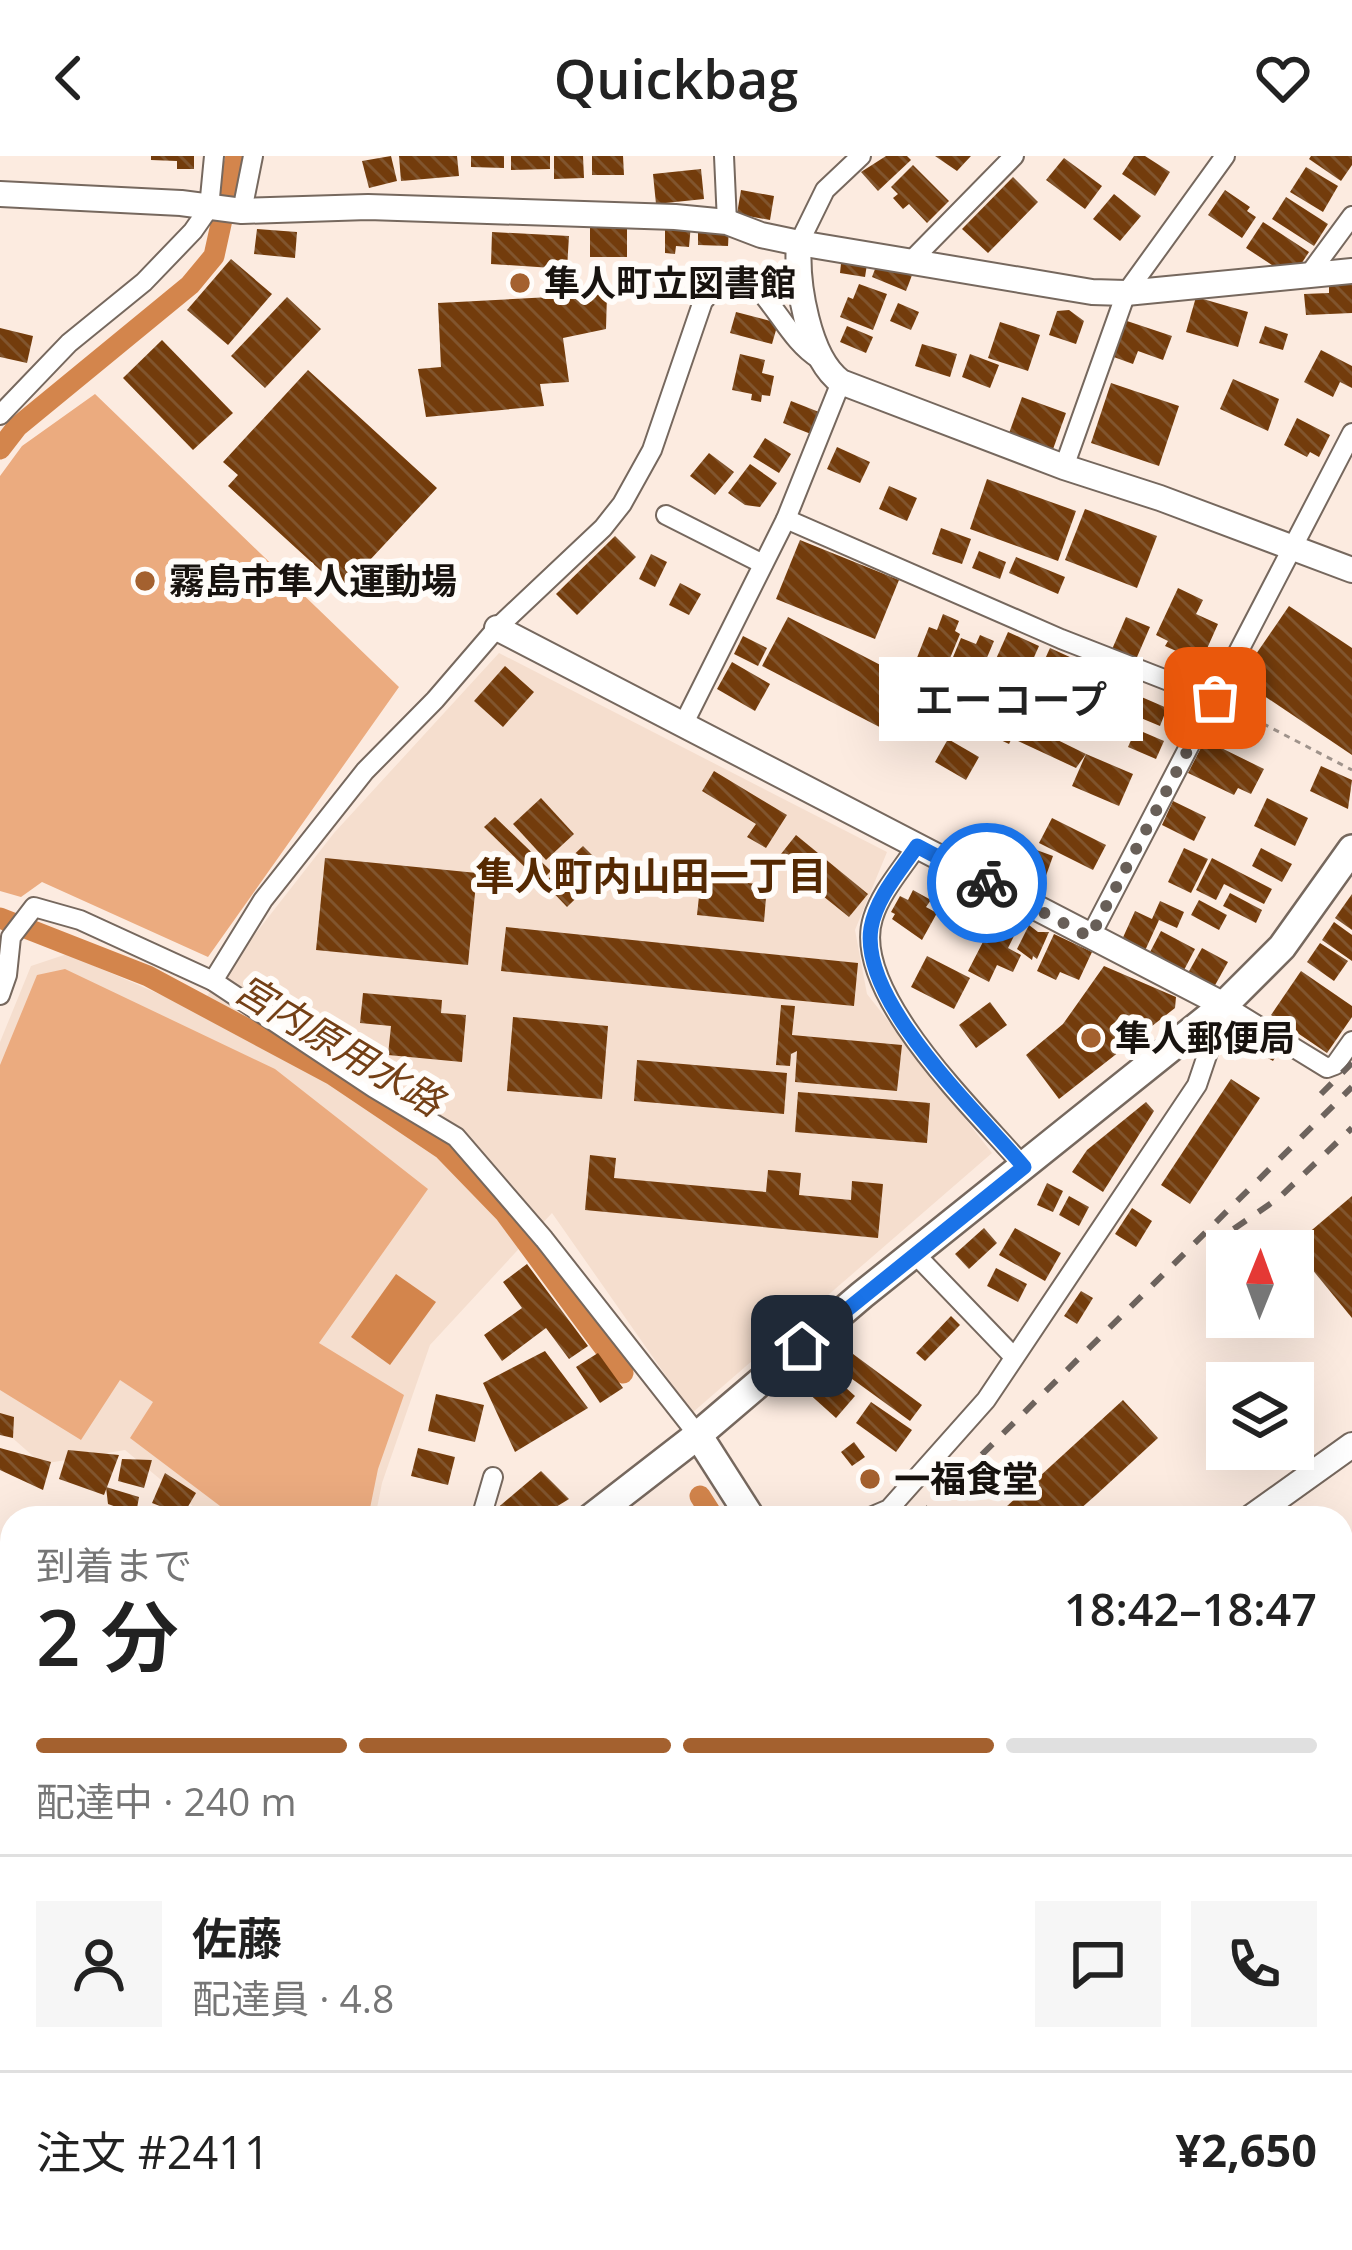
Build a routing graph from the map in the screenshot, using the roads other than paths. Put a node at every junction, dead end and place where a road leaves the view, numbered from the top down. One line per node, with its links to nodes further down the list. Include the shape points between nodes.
1 (214, 156): 8 (street)
2 (253, 156): 9 (street)
3 (724, 156): 11 (street)
4 (861, 156): 12 (street, via 825,190)
5 (1014, 156): 13 (street)
6 (1225, 156): 16 (street)
7 (0, 194): 8 (street)
8 (209, 208): 9 (street); 19 (street, via 183,244)
9 (242, 211): 11 (street, via 368,207)
10 (1352, 216): 15 (street)
11 (727, 222): 12 (street)
12 (799, 243): 13 (street); 17 (street, via 797,271)
13 (910, 262): 16 (street)
14 (1352, 271): 15 (street)
15 (1310, 273): 16 (street)
16 (1126, 293): 21 (street)
17 (819, 359): 18 (street); 27 (street, via 801,348 752,283 721,283 703,302 652,450 622,504)
18 (842, 382): 21 (street); 23 (street)
19 (0, 415)
20 (1352, 433): 24 (street)
21 (1064, 467): 24 (street)
22 (666, 515): 25 (street)
23 (786, 519): 25 (street); 28 (street)
24 (1293, 548): 26 (street); 28 (street)
25 (763, 564): 29 (street)
26 (1352, 571)
27 (497, 628): 29 (street); 34 (street, via 364,771 263,900)
28 (1215, 698): 32 (street)
29 (684, 723): 30 (street)
30 (917, 846): 32 (street); 38 (street, via 872,920 880,987)
31 (1352, 849): 36 (main road, via 1282,947)
32 (1090, 937): 36 (street)
33 (3, 946): 34 (street, via 34,907); 35 (street, via 8,976)
34 (214, 981): 41 (street, via 456,1137)
35 (0, 995)
36 (1224, 1005): 37 (street, via 1327,1068); 38 (main road); 40 (street, via 1197,1085)
37 (1352, 1041)
38 (1024, 1167): 39 (main road)
39 (915, 1254): 40 (street); 41 (main road)
40 (1015, 1357): 47 (street)
41 (698, 1435): 45 (main road); 46 (main road)
42 (1352, 1444): 48 (street)
43 (493, 1477): 44 (street)
44 (485, 1506)
45 (606, 1506)
46 (743, 1506)
47 (892, 1506)
48 (1267, 1506)

